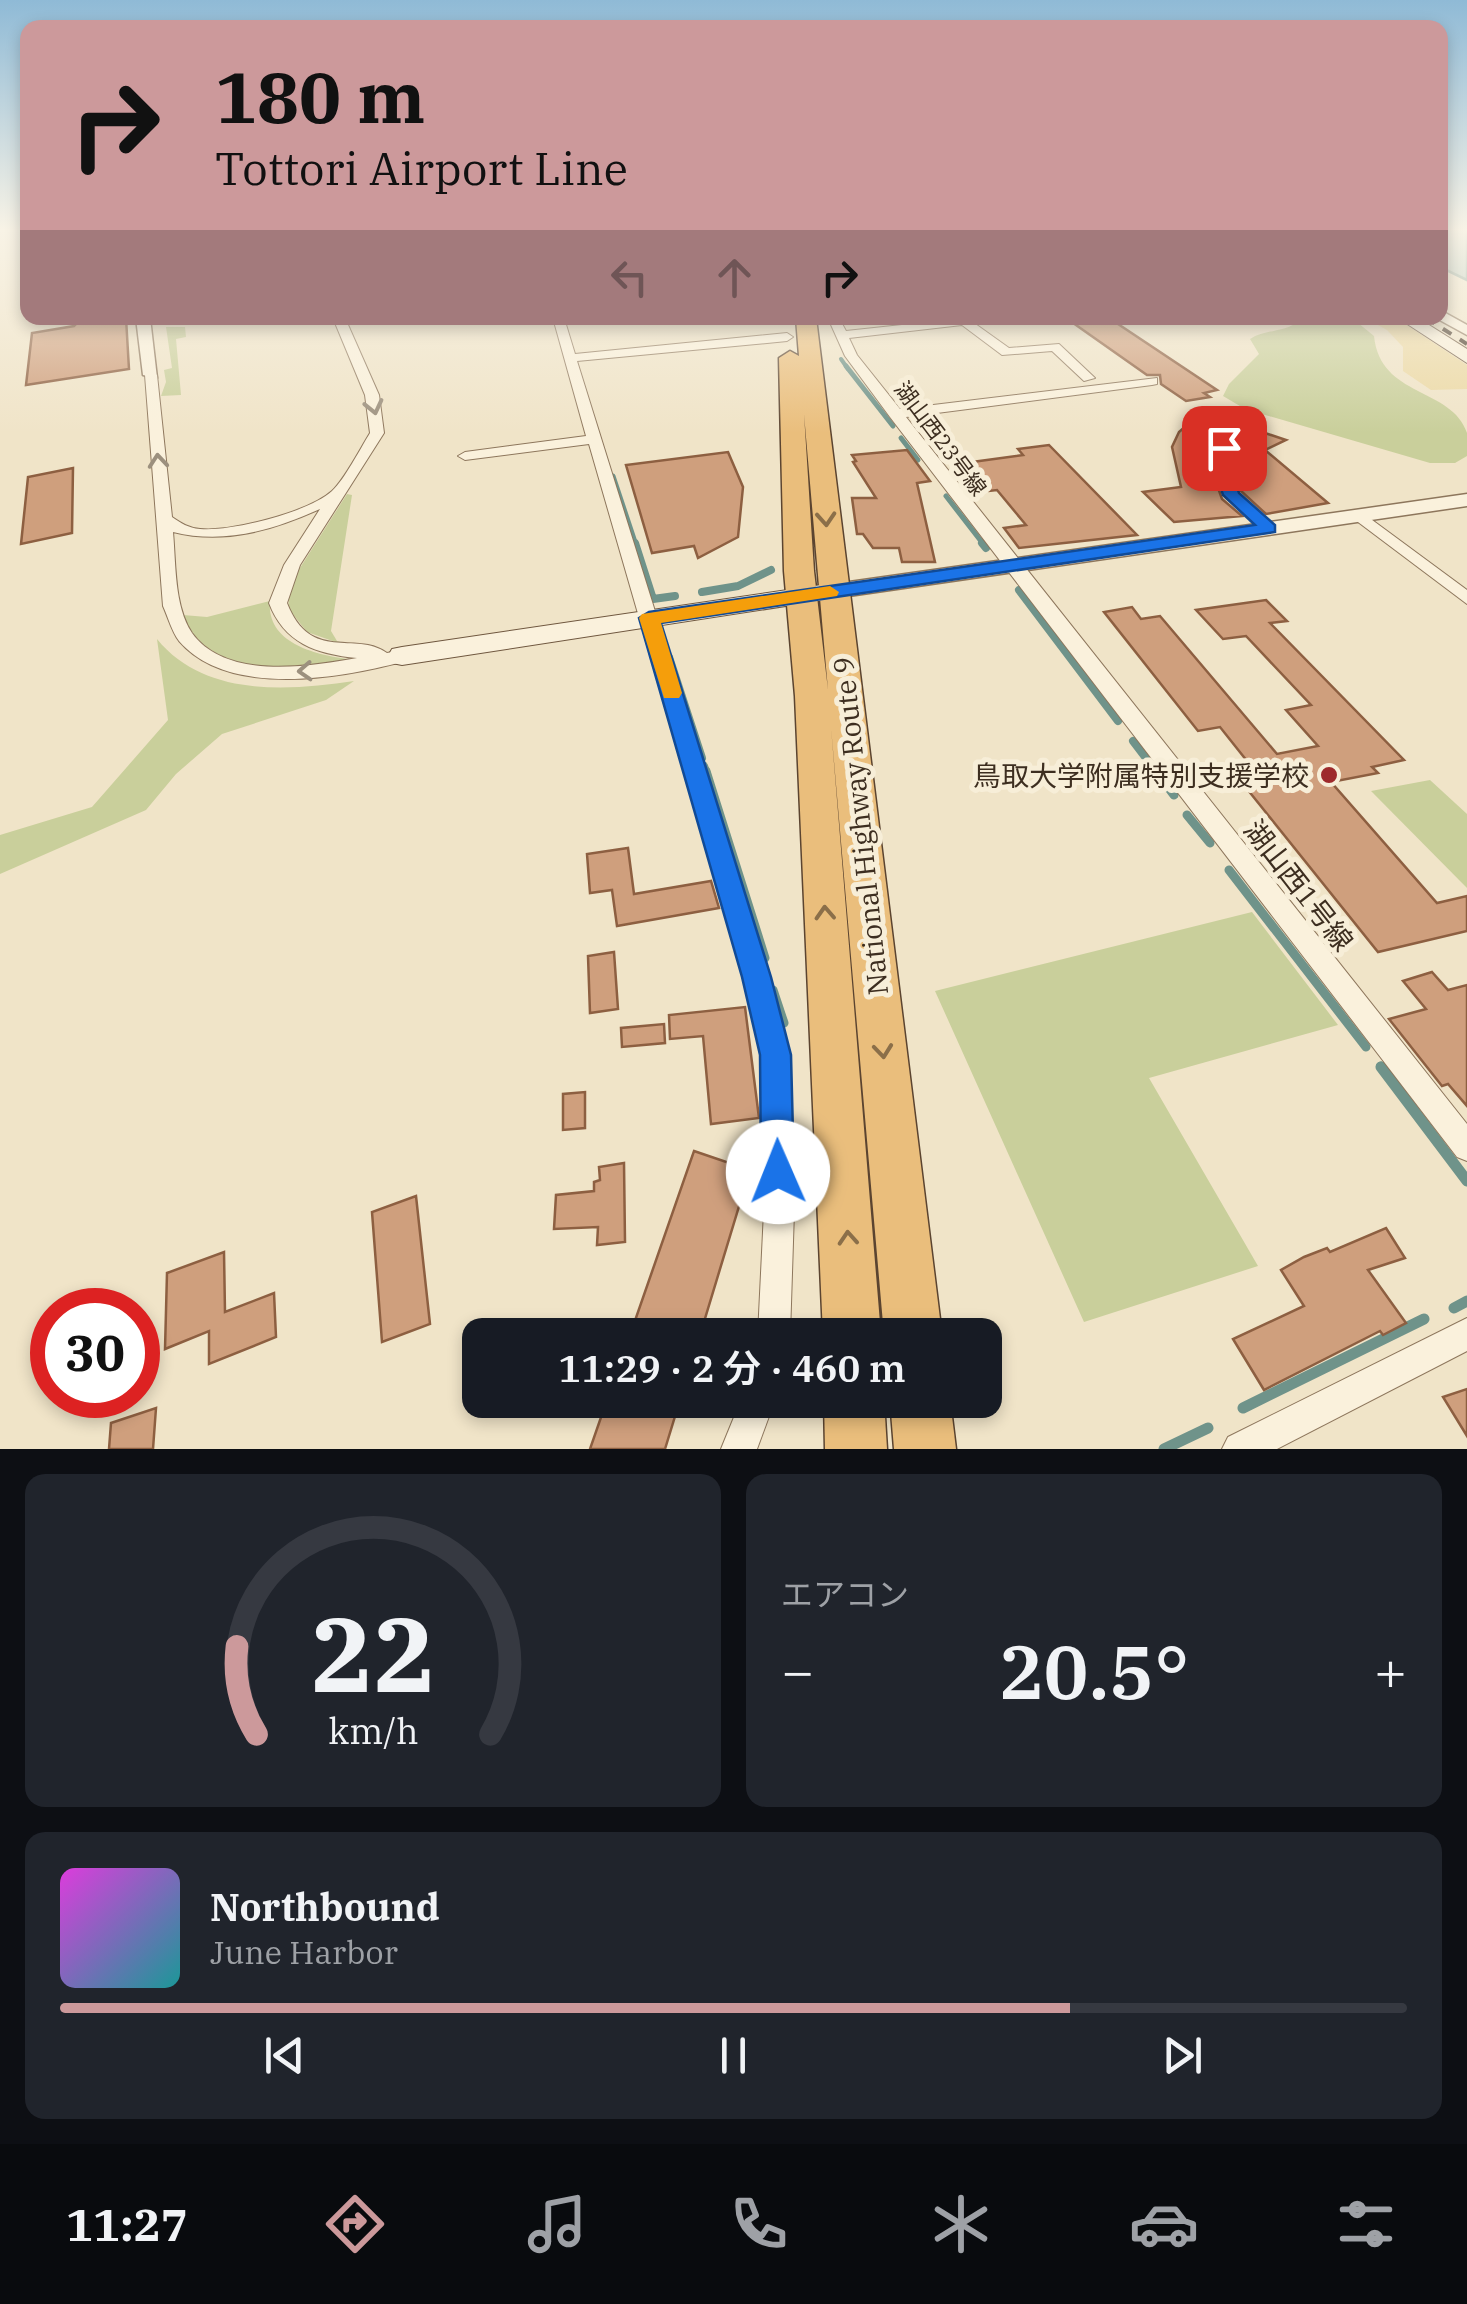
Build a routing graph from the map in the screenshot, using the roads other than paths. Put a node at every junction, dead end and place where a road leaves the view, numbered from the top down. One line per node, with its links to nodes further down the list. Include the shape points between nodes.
1 (144, 325): 13 (street)
2 (342, 325): 20 (street, one-way to 20, via 378,419 377,433)
3 (560, 325): 12 (street)
4 (786, 325): 12 (street)
5 (792, 325): 28 (highway, National Highway Route 9, via 829,563)
6 (837, 325): 10 (street, 湖山西23号線)
7 (914, 325): 10 (street)
8 (970, 325): 14 (street, via 1006,352 1054,347)
9 (1418, 325): 11 (main road)
10 (841, 334): 16 (street, 湖山西23号線)
11 (1467, 357)
12 (571, 358): 18 (street)
13 (150, 375): 23 (street, one-way to 13)
14 (1089, 378)
15 (1152, 381): 16 (street)
16 (895, 414): 27 (street, 湖山西23号線)
17 (1247, 426): 24 (street, via 1218,456 1231,495)
18 (595, 439): 19 (street); 30 (street)
19 (465, 456)
20 (340, 493): 25 (street, via 294,516); 31 (street, via 285,577 278,603 282,617 323,647)
21 (1467, 500): 22 (street)
22 (1360, 516): 24 (street); 29 (street)
23 (163, 518): 25 (street, via 182,532); 26 (street)
24 (1269, 528): 27 (street)
25 (220, 533): 26 (street)
26 (166, 546): 31 (street, one-way to 26, via 285,672 209,656 176,625)
27 (1010, 565): 28 (street); 32 (street, 湖山西1号線)
28 (820, 594): 30 (main road); 34 (highway, National Highway Route 9, one-way to 28); 35 (highway, National Highway Route 9, one-way to 35)
29 (1467, 598)
30 (649, 618): 31 (main road); 33 (street, via 775,1055)
31 (402, 656)
32 (1462, 1131)
33 (775, 1318)
34 (851, 1318)
35 (911, 1318)
36 (1467, 1334): 43 (street)
37 (751, 1418): 40 (street)
38 (855, 1418): 41 (highway)
39 (922, 1418): 42 (highway)
40 (739, 1449)
41 (856, 1449)
42 (925, 1449)
43 (1240, 1449)

